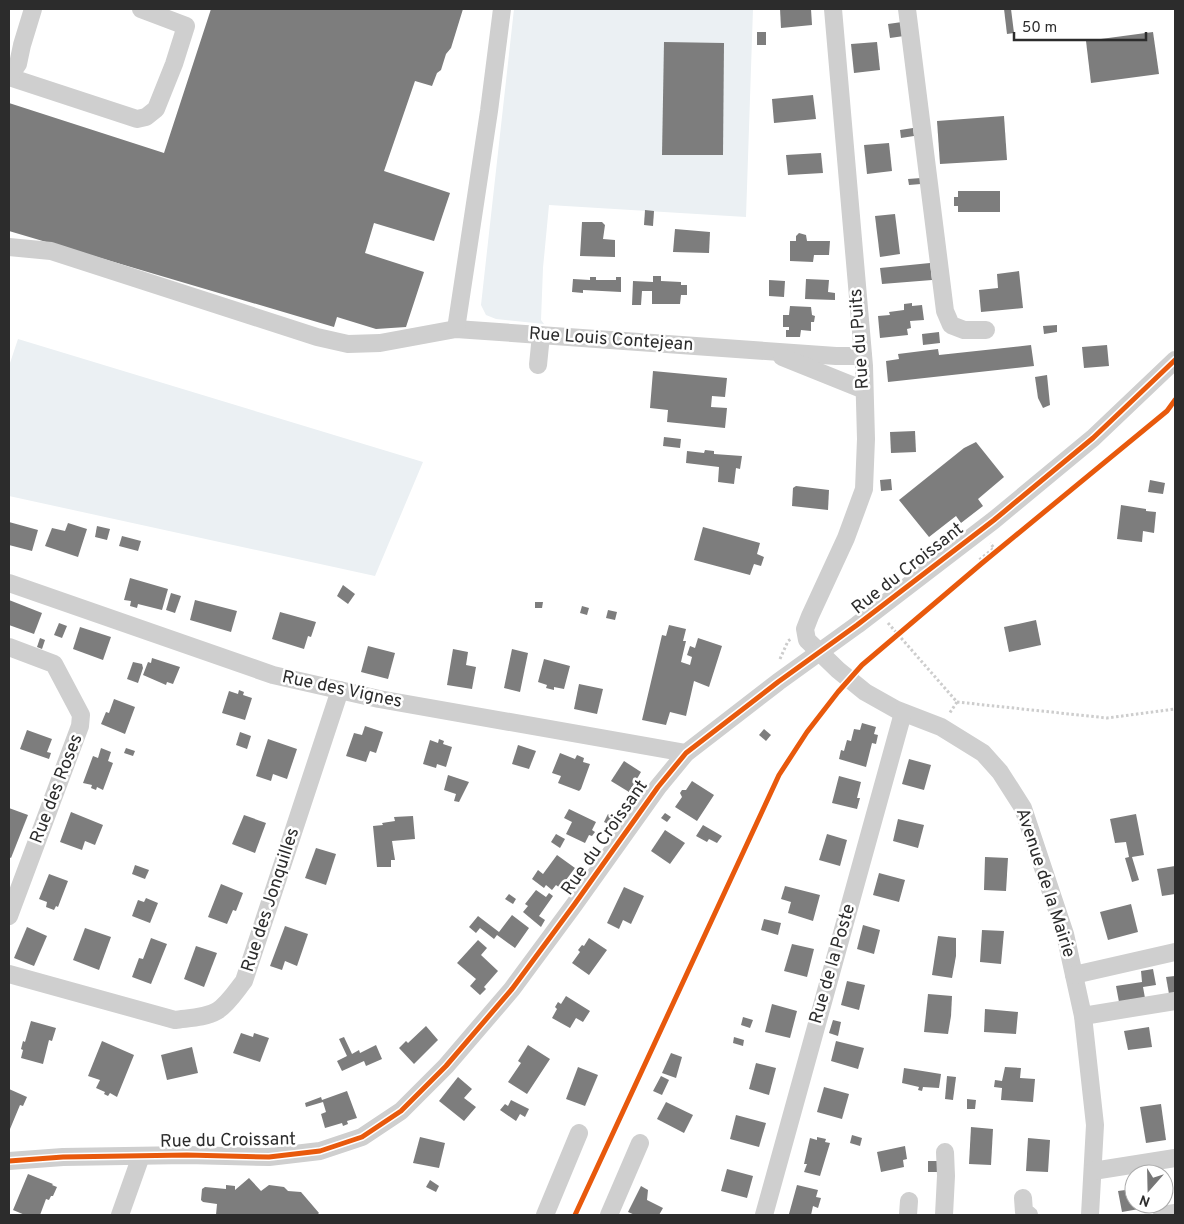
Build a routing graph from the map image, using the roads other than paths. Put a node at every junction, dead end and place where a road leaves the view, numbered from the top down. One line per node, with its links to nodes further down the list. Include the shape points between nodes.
1 (33, 9): 6 (street)
2 (141, 9): 7 (street, via 186,26 156,109 146,117 137,118)
3 (502, 9): 9 (street)
4 (833, 9): 13 (street, Rue du Puits)
5 (907, 9): 10 (street, via 945,311 951,324 964,330)
6 (15, 42): 7 (street, via 18,64)
7 (9, 77)
8 (9, 247): 9 (street, Rue Louis Contejean, via 51,251 317,337 348,344 380,343)
9 (456, 329): 11 (street, Rue Louis Contejean)
10 (986, 330)
11 (541, 335): 12 (street, Rue Louis Contejean); 15 (street)
12 (765, 351): 13 (street, Rue Louis Contejean); 16 (street, Rue Louis Contejean)
13 (862, 356): 16 (street, Rue du Puits)
14 (1175, 360): 19 (street, Rue du Croissant, via 1093,438 994,520)
15 (538, 365)
16 (864, 390): 19 (street, Rue du Puits, via 864,489 805,629 807,640)
17 (9, 583): 20 (street, Rue des Vignes, via 273,675)
18 (9, 647): 23 (street, Rue des Roses, via 54,664 81,715 80,726)
19 (819, 653): 21 (street, Avenue de la Mairie, via 865,692); 22 (street, Rue du Croissant)
20 (340, 690): 22 (street, Rue des Vignes); 25 (street, Rue des Jonquilles, via 244,981 218,1011 175,1020)
21 (903, 713): 26 (street, Avenue de la Mairie, via 940,727 983,753 1000,772 1023,808 1065,934); 41 (street, Rue de la Poste)
22 (686, 753): 32 (street, Rue du Croissant, via 512,989 446,1066 400,1111 362,1137 320,1151 269,1157)
23 (9, 916)
24 (1175, 952): 26 (street)
25 (9, 974)
26 (1074, 975): 28 (street, Avenue de la Mairie)
27 (1175, 1001): 28 (street)
28 (1083, 1016): 35 (street, Avenue de la Mairie, via 1095,1125)
29 (579, 1133): 39 (street)
30 (640, 1143): 40 (street)
31 (945, 1152): 42 (street)
32 (141, 1156): 34 (street, Rue du Croissant); 38 (street)
33 (1175, 1158): 35 (street)
34 (9, 1161)
35 (1093, 1171): 44 (street, Avenue de la Mairie)
36 (1023, 1198): 43 (street, via 1024,1212)
37 (1175, 1213): 45 (street)
38 (120, 1215)
39 (545, 1215)
40 (609, 1215)
41 (764, 1215)
42 (944, 1215)
43 (1029, 1215)
44 (1090, 1215)
45 (1162, 1215)

